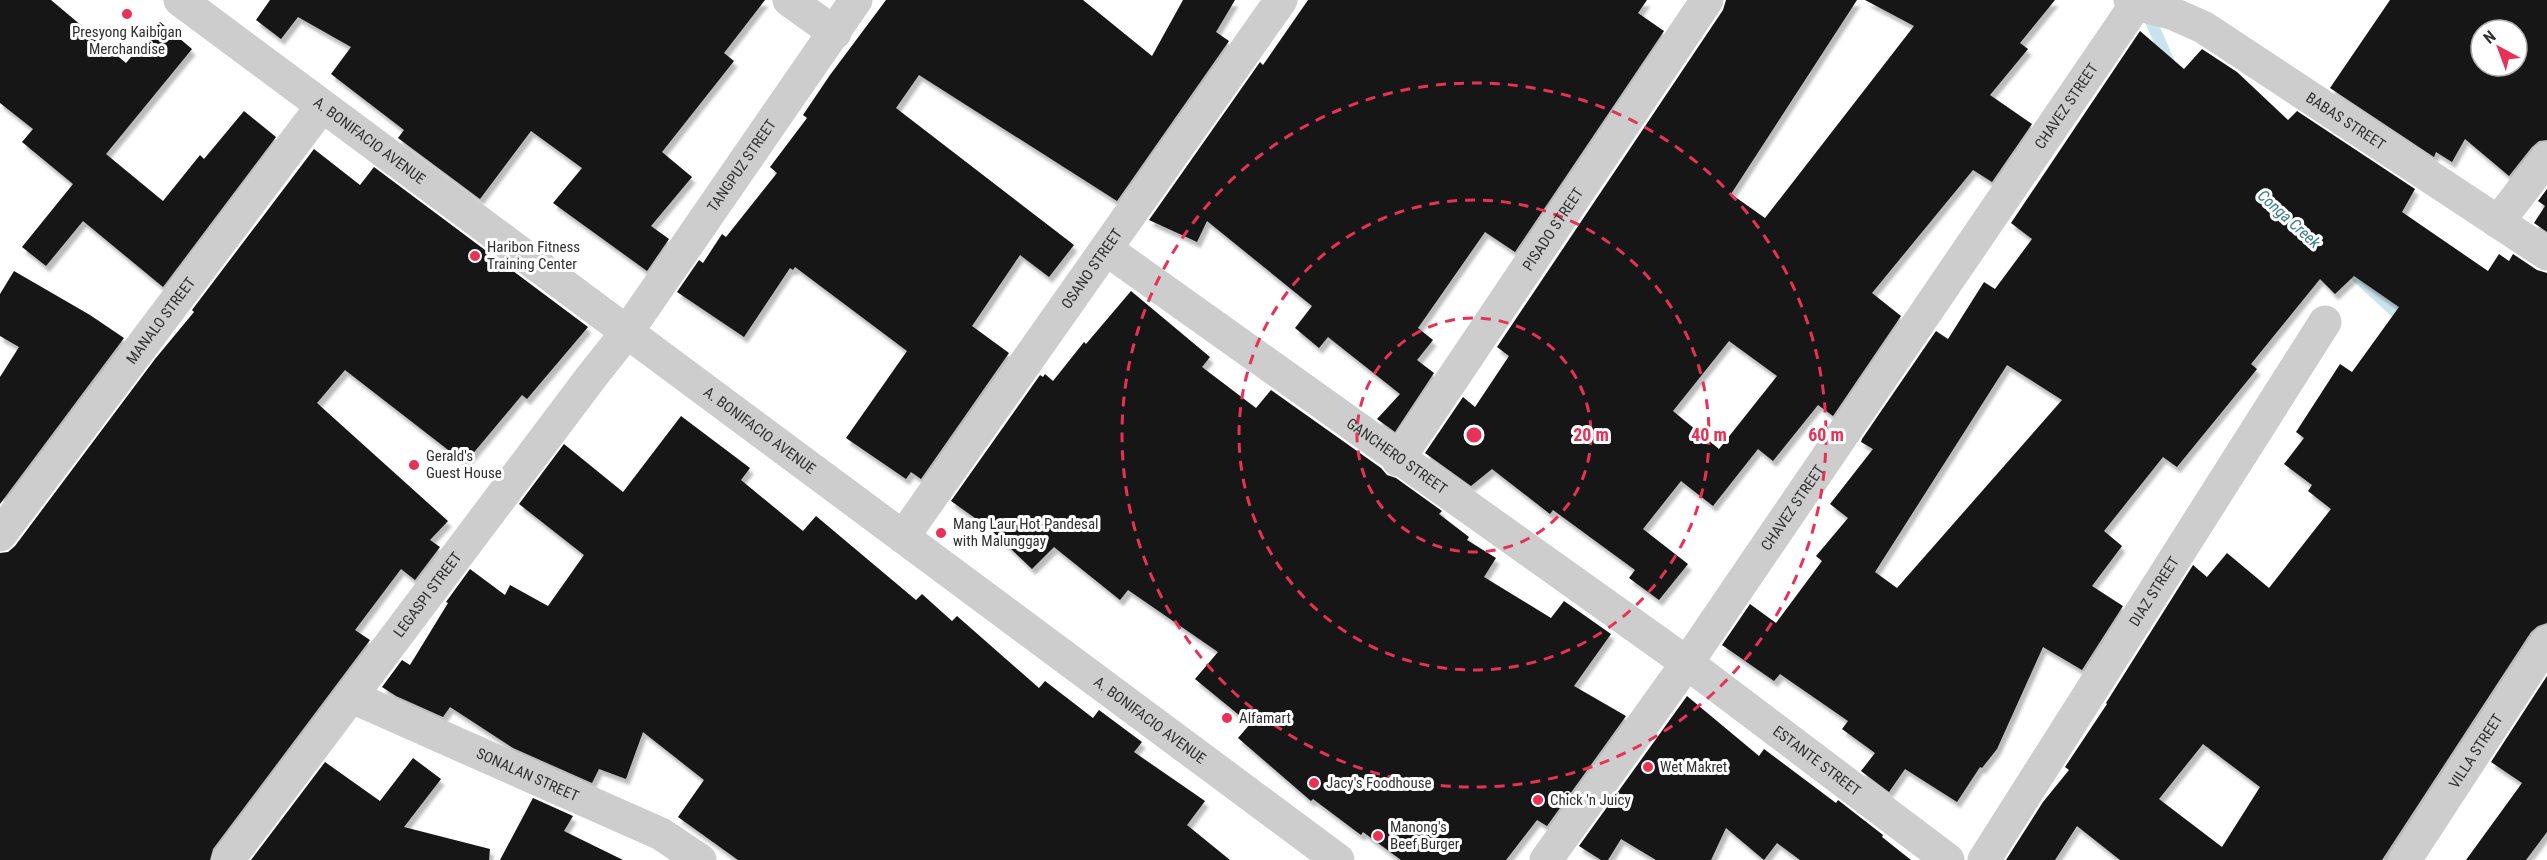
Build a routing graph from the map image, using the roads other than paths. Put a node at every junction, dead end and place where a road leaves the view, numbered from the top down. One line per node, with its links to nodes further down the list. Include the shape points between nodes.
1 (180, 0): 8 (street, A. BONIFACIO AVENUE)
2 (789, 0): 7 (street)
3 (856, 0): 7 (street, TANGPUZ STREET)
4 (1281, 0): 11 (street, OSANO STREET)
5 (1707, 0): 15 (street, PISADO STREET)
6 (2143, 5): 10 (street, BABAS STREET, via 2203,27); 19 (street, CHAVEZ STREET)
7 (835, 33): 14 (street, TANGPUZ STREET)
8 (322, 106): 14 (street, A. BONIFACIO AVENUE); 16 (street, MANALO STREET)
9 (2547, 158): 10 (street)
10 (2498, 222): 12 (street, BABAS STREET)
11 (1106, 249): 15 (street, GANCHERO STREET); 17 (street, OSANO STREET)
12 (2547, 254)
13 (2325, 322): 28 (street, DIAZ STREET)
14 (627, 332): 17 (street, A. BONIFACIO AVENUE); 20 (street, LEGASPI STREET)
15 (1398, 460): 19 (street, GANCHERO STREET)
16 (0, 536)
17 (903, 537): 21 (street, A. BONIFACIO AVENUE)
18 (2547, 642): 29 (street, VILLA STREET)
19 (1686, 663): 26 (street, CHAVEZ STREET); 27 (street, ESTANTE STREET)
20 (352, 697): 22 (street, SONALAN STREET, via 636,822); 23 (street, LEGASPI STREET)
21 (1289, 825): 24 (street); 25 (street, A. BONIFACIO AVENUE)
22 (687, 856)
23 (228, 860)
24 (1305, 860)
25 (1338, 860)
26 (1546, 860)
27 (1948, 860)
28 (1984, 860)
29 (2405, 860)

